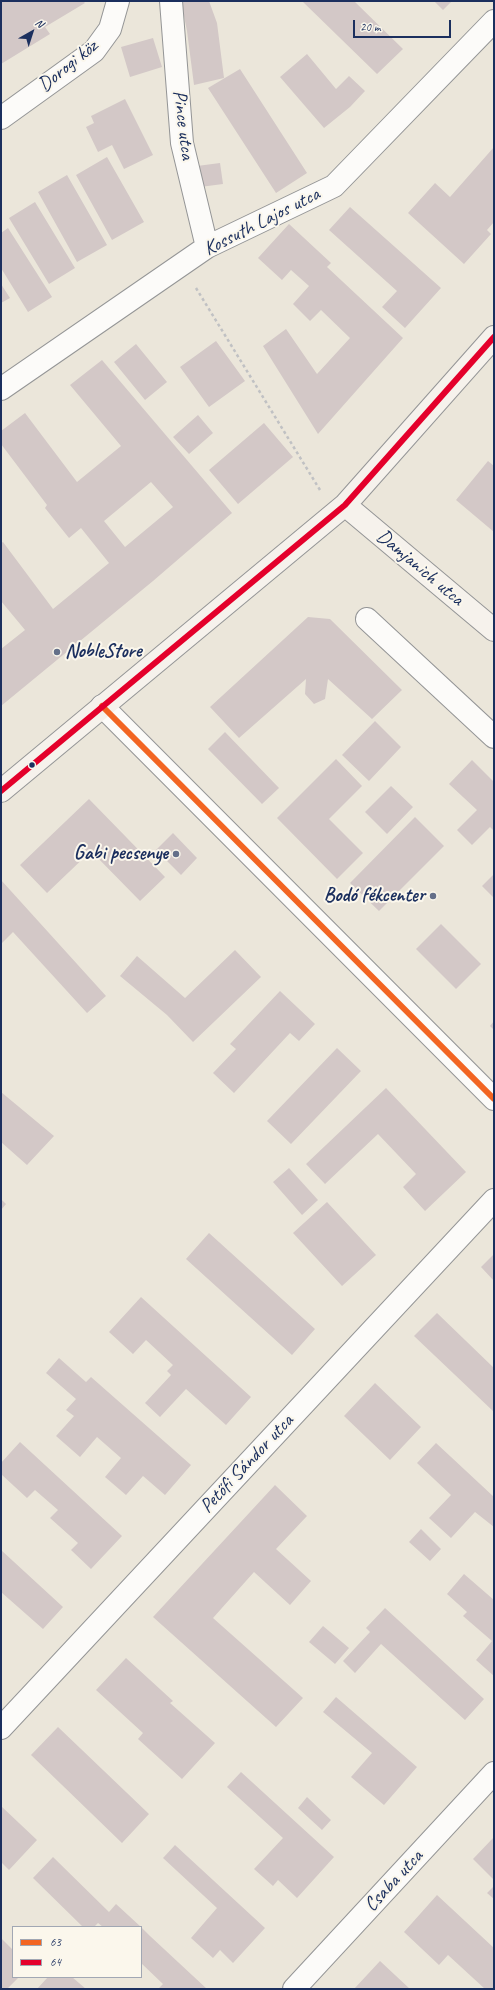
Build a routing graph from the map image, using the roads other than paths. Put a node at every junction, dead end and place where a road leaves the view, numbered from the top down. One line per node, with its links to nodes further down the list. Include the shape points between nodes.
1 (118, 1): 4 (street, Dorogi köz, via 110,29 94,51)
2 (170, 1): 5 (street, Pince utca, via 182,143)
3 (494, 21): 5 (street, Kossuth Lajos utca, via 334,186)
4 (1, 118)
5 (207, 248): 7 (street, Kossuth Lajos utca)
6 (494, 337): 8 (street)
7 (1, 389)
8 (340, 510): 10 (street, Damjanich utca); 11 (street)
9 (367, 619): 12 (street)
10 (494, 630)
11 (102, 706): 13 (street); 14 (street)
12 (494, 737)
13 (1, 791)
14 (494, 1099)
15 (494, 1200): 16 (street, Petőfi Sándor utca)
16 (1, 1728)
17 (494, 1773): 18 (street, Csaba utca)
18 (294, 1989)

